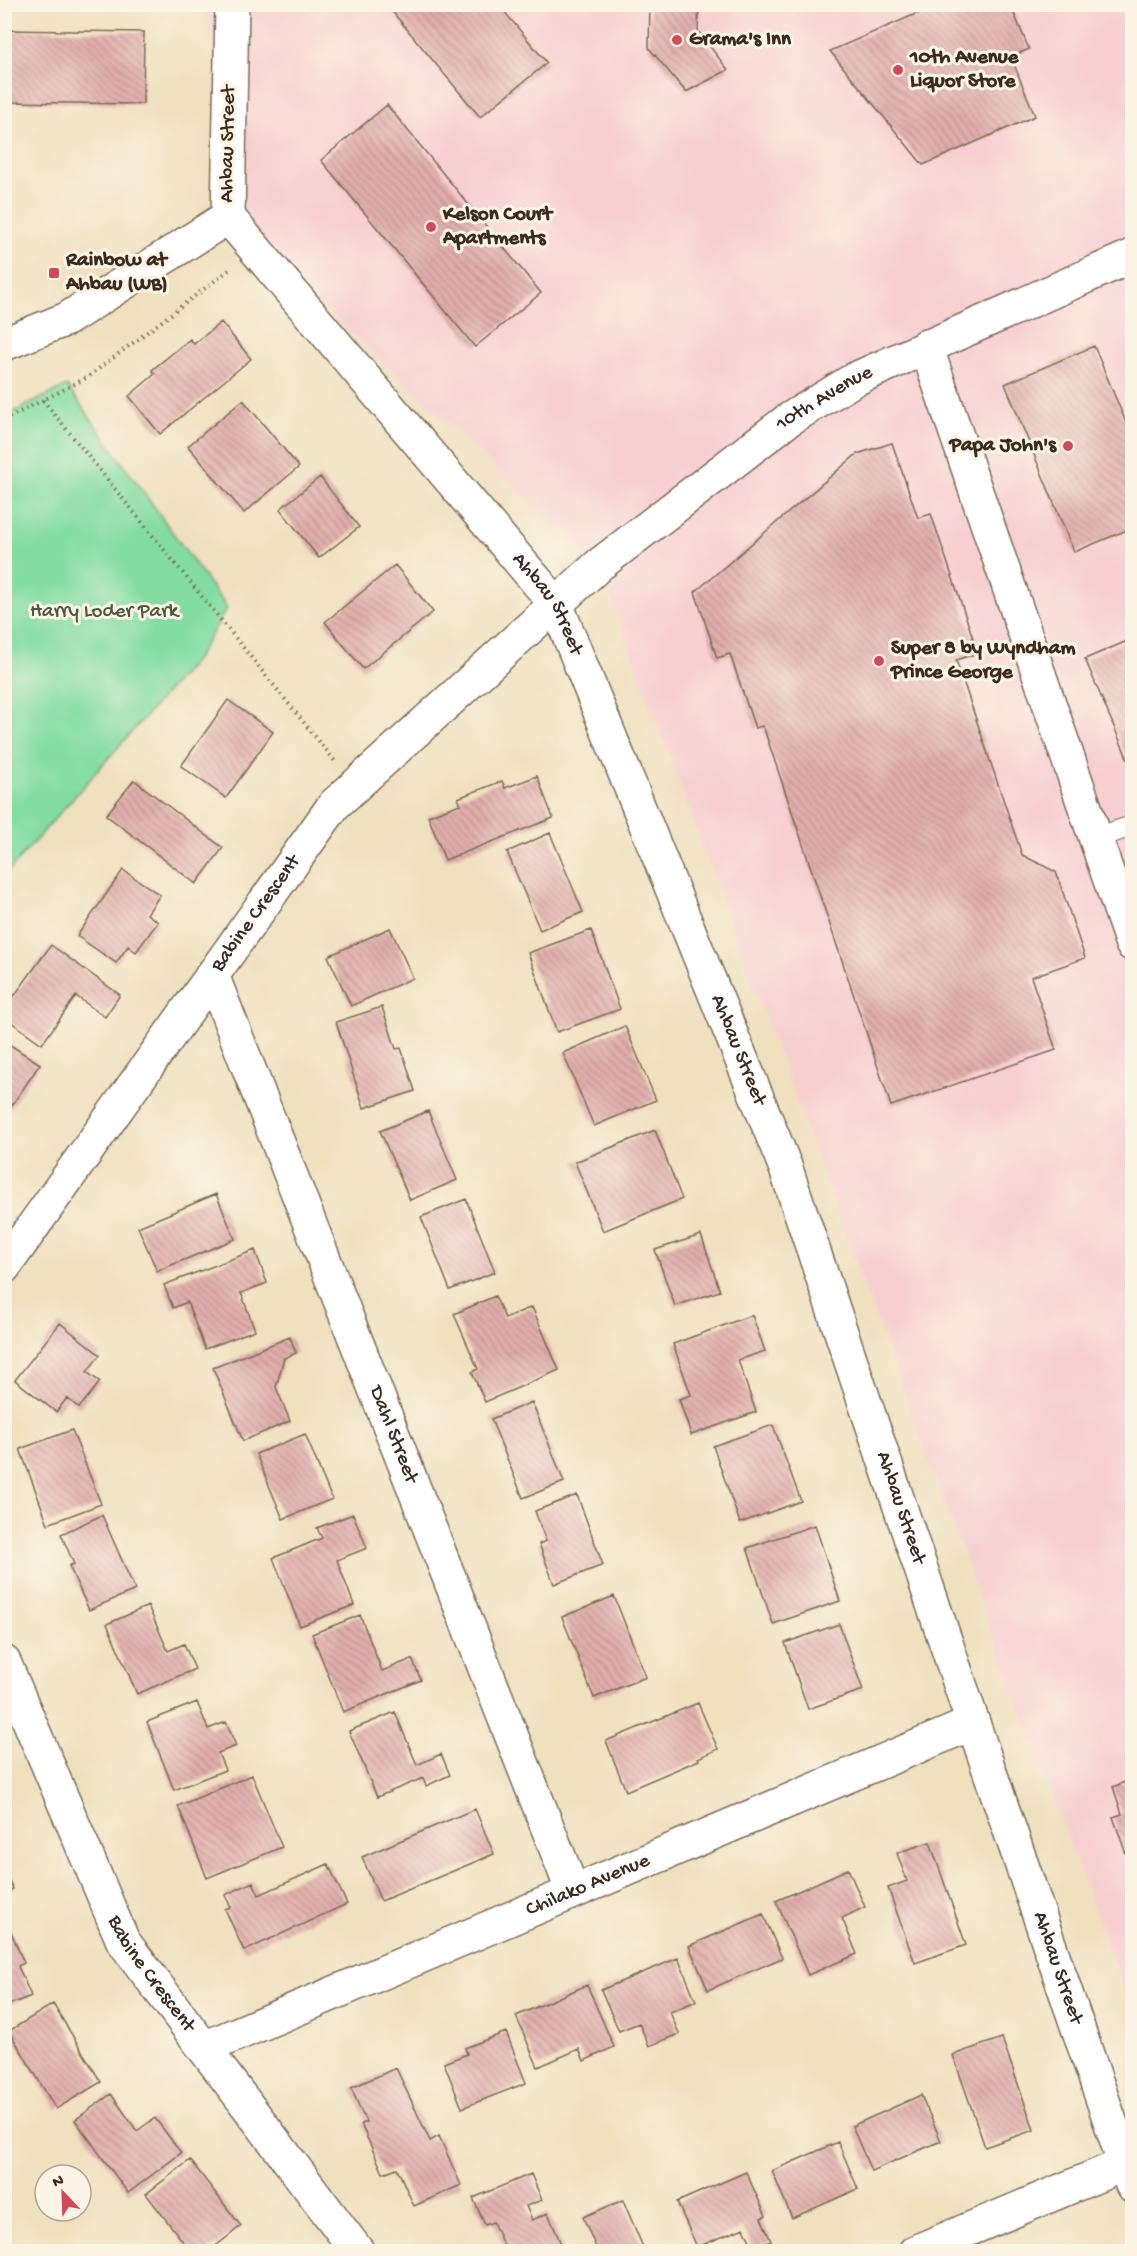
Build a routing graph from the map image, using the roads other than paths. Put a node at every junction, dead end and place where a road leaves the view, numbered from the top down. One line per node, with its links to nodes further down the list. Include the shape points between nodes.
1 (232, 4): 2 (street, Ahbau Street)
2 (228, 217): 4 (street, via 67,319); 6 (street, Ahbau Street)
3 (1132, 256): 5 (street, 10th Avenue)
4 (4, 344)
5 (926, 346): 6 (street, 10th Avenue, via 855,379 788,420 599,565); 8 (street)
6 (556, 604): 10 (street, Babine Crescent, via 334,805); 13 (street, Ahbau Street, via 785,1166)
7 (1132, 826): 8 (lane)
8 (1096, 838): 9 (street)
9 (1132, 944)
10 (212, 975): 11 (street, Babine Crescent); 14 (street, Dahl Street)
11 (4, 1266)
12 (4, 1662): 15 (street, Babine Crescent, via 123,1941)
13 (973, 1723): 14 (street, Chilako Avenue); 16 (street, Ahbau Street)
14 (573, 1892): 15 (street, Chilako Avenue)
15 (204, 2048): 17 (street, Babine Crescent)
16 (1129, 2174): 18 (street)
17 (358, 2252)
18 (915, 2252)

